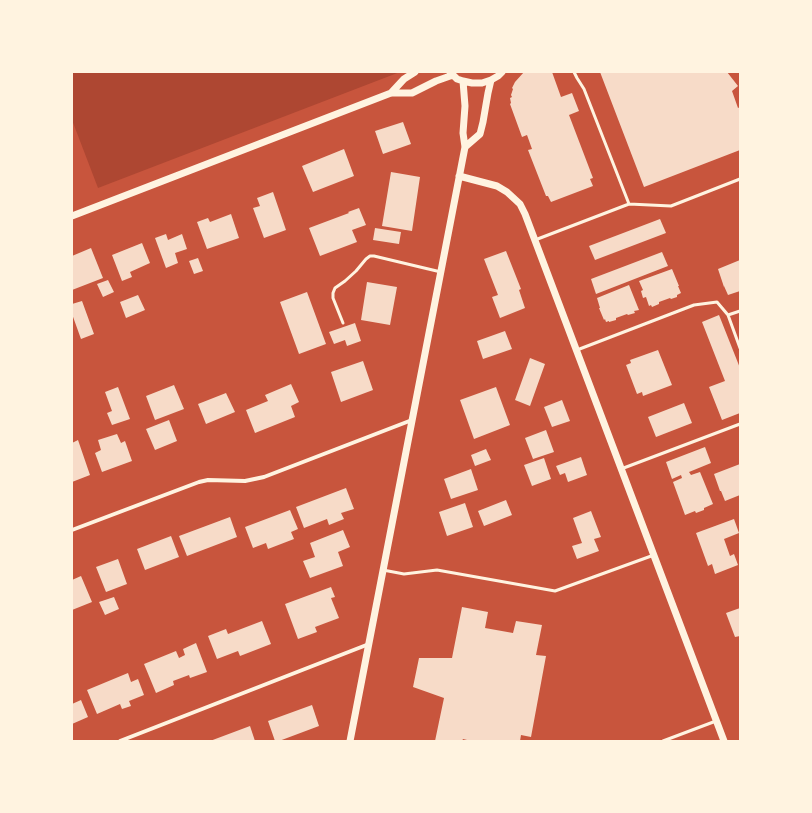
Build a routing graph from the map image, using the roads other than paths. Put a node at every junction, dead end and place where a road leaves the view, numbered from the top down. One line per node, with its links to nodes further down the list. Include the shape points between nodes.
1 (415, 72): 7 (street)
2 (502, 72): 5 (street)
3 (574, 72): 11 (lane, via 584,89)
4 (451, 74): 6 (street); 7 (street, via 412,93)
5 (491, 80): 6 (street, via 472,84); 8 (street, via 480,134)
6 (463, 81): 8 (street)
7 (391, 93): 12 (street)
8 (465, 147): 9 (street)
9 (460, 176): 13 (street, via 497,186 507,192 520,204); 14 (street)
10 (740, 179): 11 (lane, via 671,206)
11 (629, 204): 13 (lane)
12 (72, 216)
13 (535, 240): 19 (street)
14 (441, 272): 17 (lane, via 370,256 356,272 335,288 333,298); 20 (street)
15 (740, 311): 16 (lane)
16 (728, 315): 18 (lane); 19 (lane, via 717,302 694,305)
17 (343, 323)
18 (740, 348)
19 (576, 350): 22 (street)
20 (412, 420): 23 (street, via 264,477 245,481 199,482); 25 (street)
21 (740, 424): 22 (lane)
22 (621, 469): 24 (street)
23 (72, 530)
24 (654, 555): 25 (lane, via 555,591 437,570 404,574); 27 (street)
25 (383, 570): 26 (street)
26 (369, 644): 28 (street); 29 (street)
27 (716, 721): 30 (lane); 31 (street)
28 (120, 741)
29 (350, 741)
30 (663, 741)
31 (724, 741)

